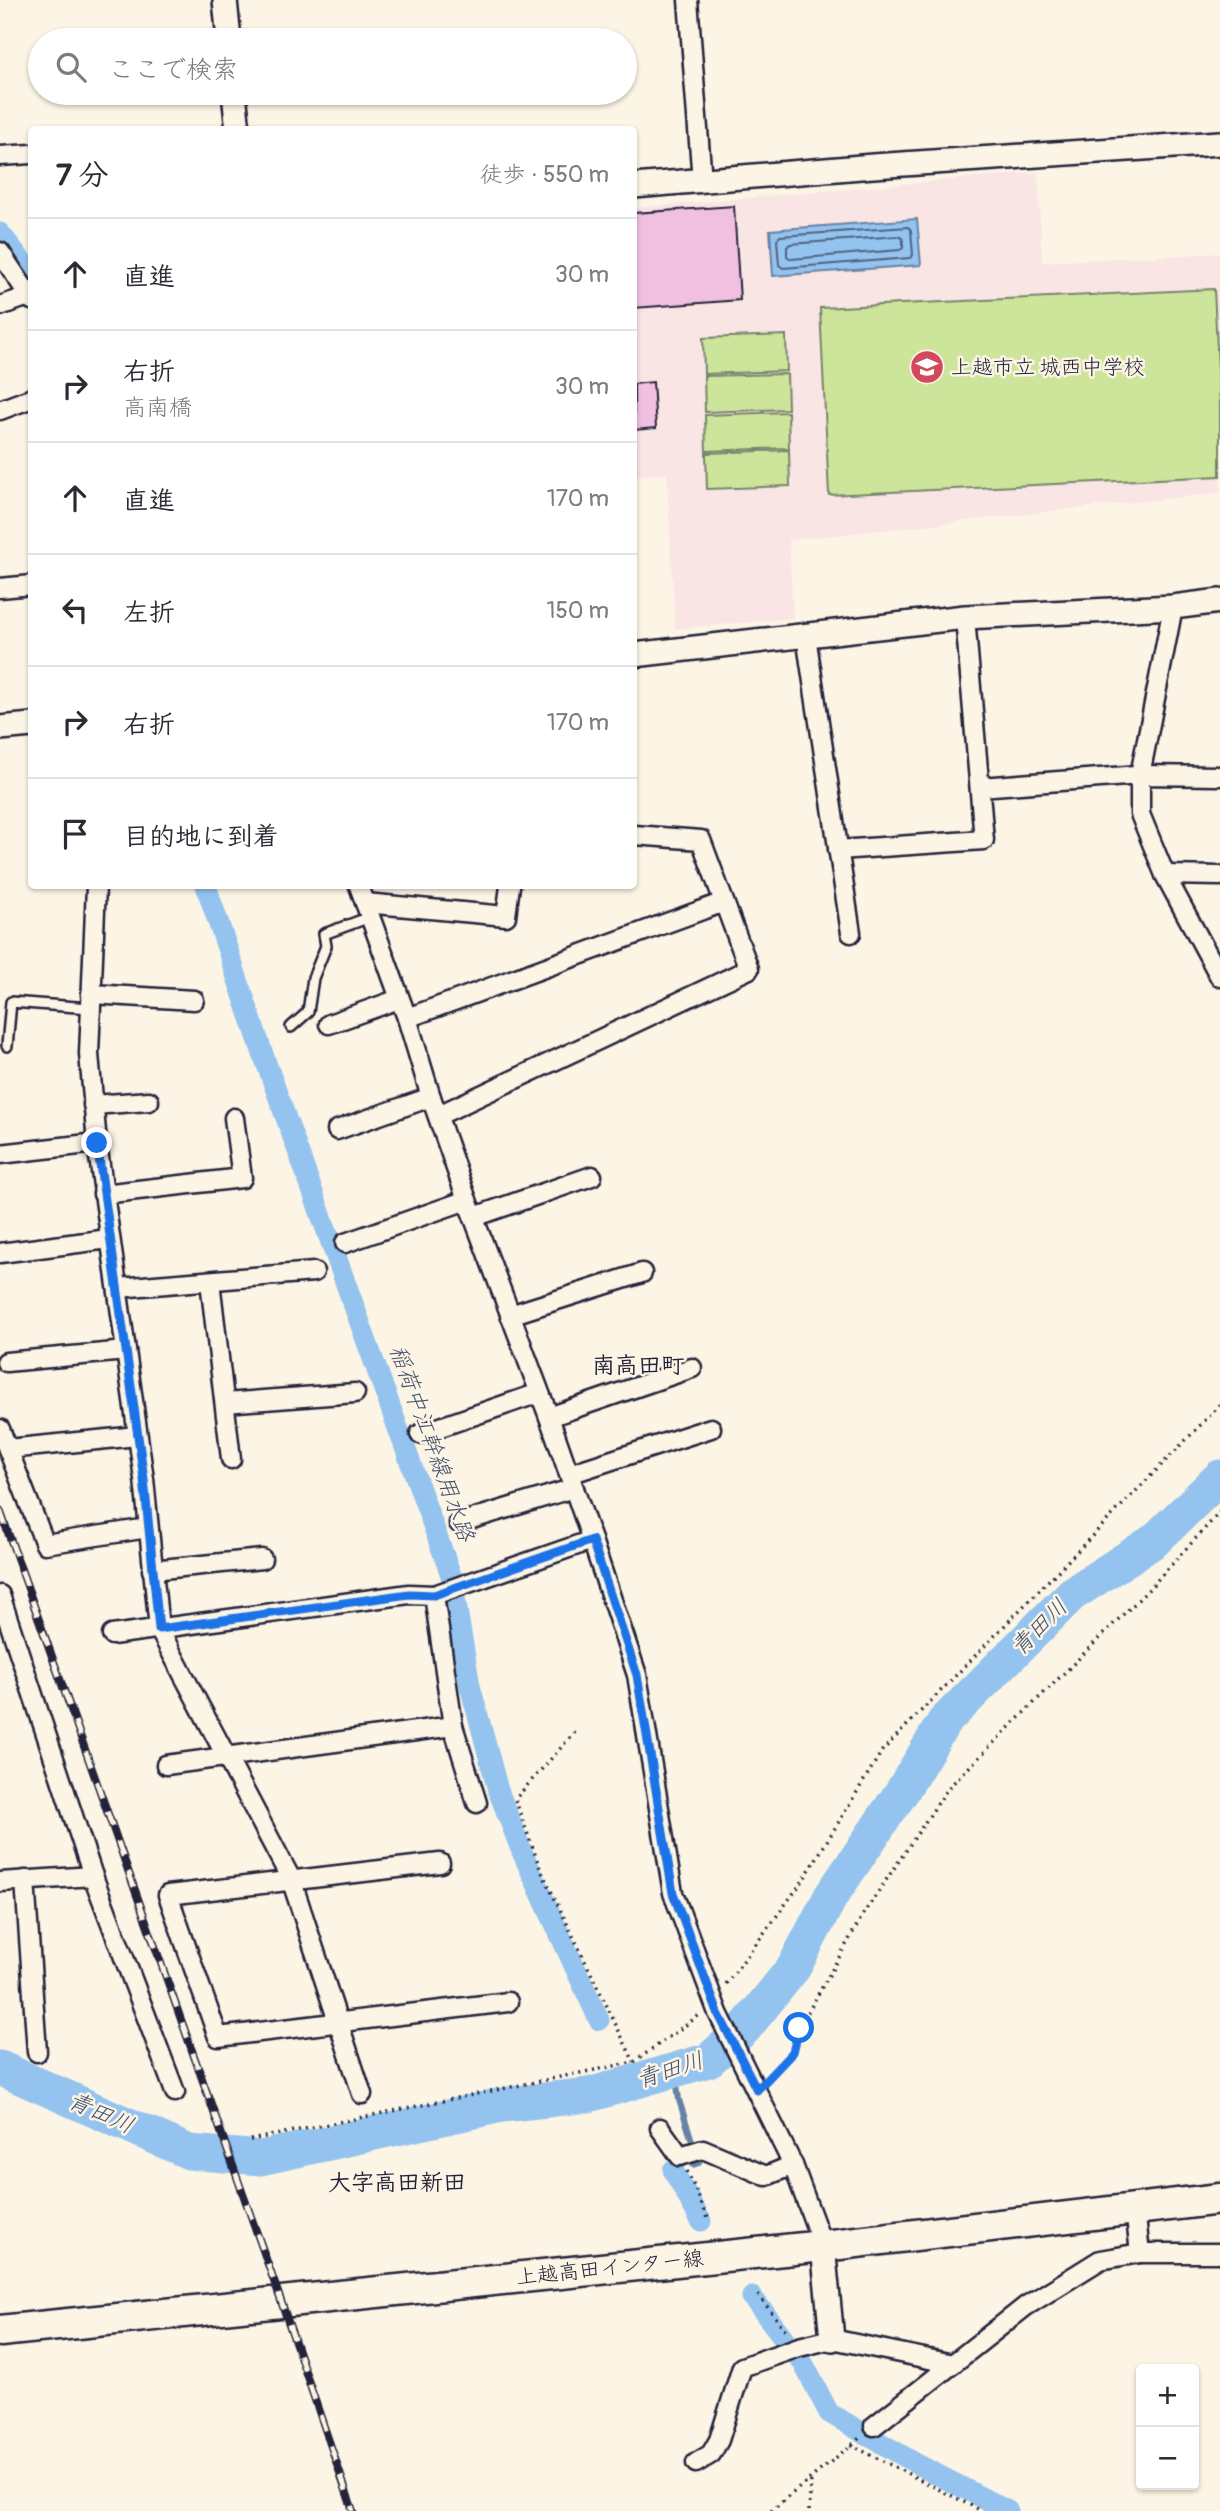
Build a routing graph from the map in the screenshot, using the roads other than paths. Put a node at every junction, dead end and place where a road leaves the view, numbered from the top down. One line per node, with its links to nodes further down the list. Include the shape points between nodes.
1 (225, 0): 3 (street)
2 (688, 0): 9 (street)
3 (228, 28)
4 (235, 105): 5 (street)
5 (237, 126)
6 (1220, 143): 9 (street)
7 (28, 154): 8 (street)
8 (0, 156)
9 (702, 181): 10 (street)
10 (637, 186)
11 (0, 252): 12 (street)
12 (28, 295)
13 (28, 299): 14 (street)
14 (0, 306)
15 (28, 400): 16 (street)
16 (0, 410)
17 (28, 584): 18 (street)
18 (0, 588)
19 (1220, 601): 20 (street)
20 (1173, 607): 21 (street); 26 (street)
21 (965, 617): 22 (street); 28 (street)
22 (806, 636): 23 (street); 30 (street)
23 (637, 655)
24 (28, 725): 25 (street)
25 (0, 728)
26 (1140, 775): 27 (street); 28 (street); 31 (street, via 1140,814)
27 (1220, 776)
28 (980, 787): 30 (street, via 984,840)
29 (637, 835): 36 (street, via 701,840)
30 (838, 850): 38 (street)
31 (1165, 875): 32 (street); 39 (street)
32 (1220, 876)
33 (96, 889): 43 (street)
34 (360, 889): 37 (street)
35 (510, 889): 37 (street, via 506,916)
36 (724, 902): 44 (street); 51 (street, via 749,969)
37 (368, 910): 41 (street); 46 (lane, via 324,934 326,946 313,978 308,1013)
38 (851, 933)
39 (1211, 941): 40 (street)
40 (1220, 977)
41 (399, 999): 44 (street); 45 (street)
42 (194, 1000): 43 (street)
43 (91, 1001): 47 (lane, via 11,1002); 50 (street)
44 (408, 1018): 48 (street)
45 (329, 1024)
46 (291, 1027)
47 (8, 1046)
48 (431, 1097): 51 (street); 53 (street)
49 (149, 1101): 50 (street)
50 (93, 1105): 54 (street)
51 (439, 1115): 58 (street)
52 (234, 1118): 57 (street, via 242,1178)
53 (337, 1130)
54 (97, 1143): 55 (street); 57 (street)
55 (0, 1154)
56 (592, 1176): 58 (street)
57 (103, 1194): 59 (street)
58 (471, 1208): 60 (street); 66 (street)
59 (109, 1239): 61 (street); 65 (street)
60 (345, 1243)
61 (0, 1253)
62 (314, 1272): 64 (street)
63 (642, 1273): 66 (street)
64 (210, 1282): 65 (street); 72 (street)
65 (118, 1288): 67 (street)
66 (510, 1315): 71 (street)
67 (126, 1350): 68 (street); 77 (street)
68 (6, 1362)
69 (692, 1368): 73 (street)
70 (355, 1393): 72 (street)
71 (539, 1393): 73 (street); 76 (street)
72 (225, 1403): 79 (street)
73 (548, 1417): 80 (street)
74 (711, 1428): 80 (street)
75 (0, 1429): 78 (street)
76 (419, 1434)
77 (138, 1436): 78 (street); 82 (street)
78 (8, 1449): 82 (street, via 45,1544)
79 (230, 1459)
80 (572, 1481): 81 (street); 83 (street)
81 (459, 1523)
82 (148, 1528): 85 (street)
83 (592, 1540): 87 (street); 105 (street, via 637,1675 673,1893 715,2007)
84 (262, 1559): 85 (street)
85 (152, 1570): 88 (street)
86 (0, 1595): 95 (street)
87 (434, 1595): 88 (street, via 409,1594); 90 (street)
88 (159, 1629): 89 (street); 91 (street)
89 (112, 1634)
90 (453, 1726): 91 (street); 93 (street)
91 (226, 1757): 92 (street); 96 (street)
92 (166, 1765)
93 (477, 1803)
94 (440, 1863): 96 (street)
95 (93, 1876): 97 (street); 102 (street)
96 (290, 1879): 100 (street); 100 (street, via 168,1895 218,2037)
97 (25, 1880): 98 (street); 101 (street)
98 (0, 1882)
99 (508, 2002): 100 (street)
100 (338, 2022): 103 (street)
101 (37, 2052)
102 (175, 2092)
103 (362, 2094)
104 (660, 2128): 105 (street, via 690,2153 766,2176)
105 (793, 2165): 108 (street)
106 (1220, 2199): 107 (main road, 上越高田インター線)
107 (1135, 2209): 108 (main road, 上越高田インター線); 109 (street)
108 (823, 2246): 111 (main road, 上越高田インター線); 112 (street)
109 (1140, 2253): 110 (street); 113 (street, via 1100,2260 1069,2278)
110 (1220, 2253)
111 (0, 2331)
112 (832, 2339): 113 (street); 115 (street, via 742,2367 719,2440 710,2454)
113 (953, 2364): 114 (street)
114 (874, 2427)
115 (696, 2463)

